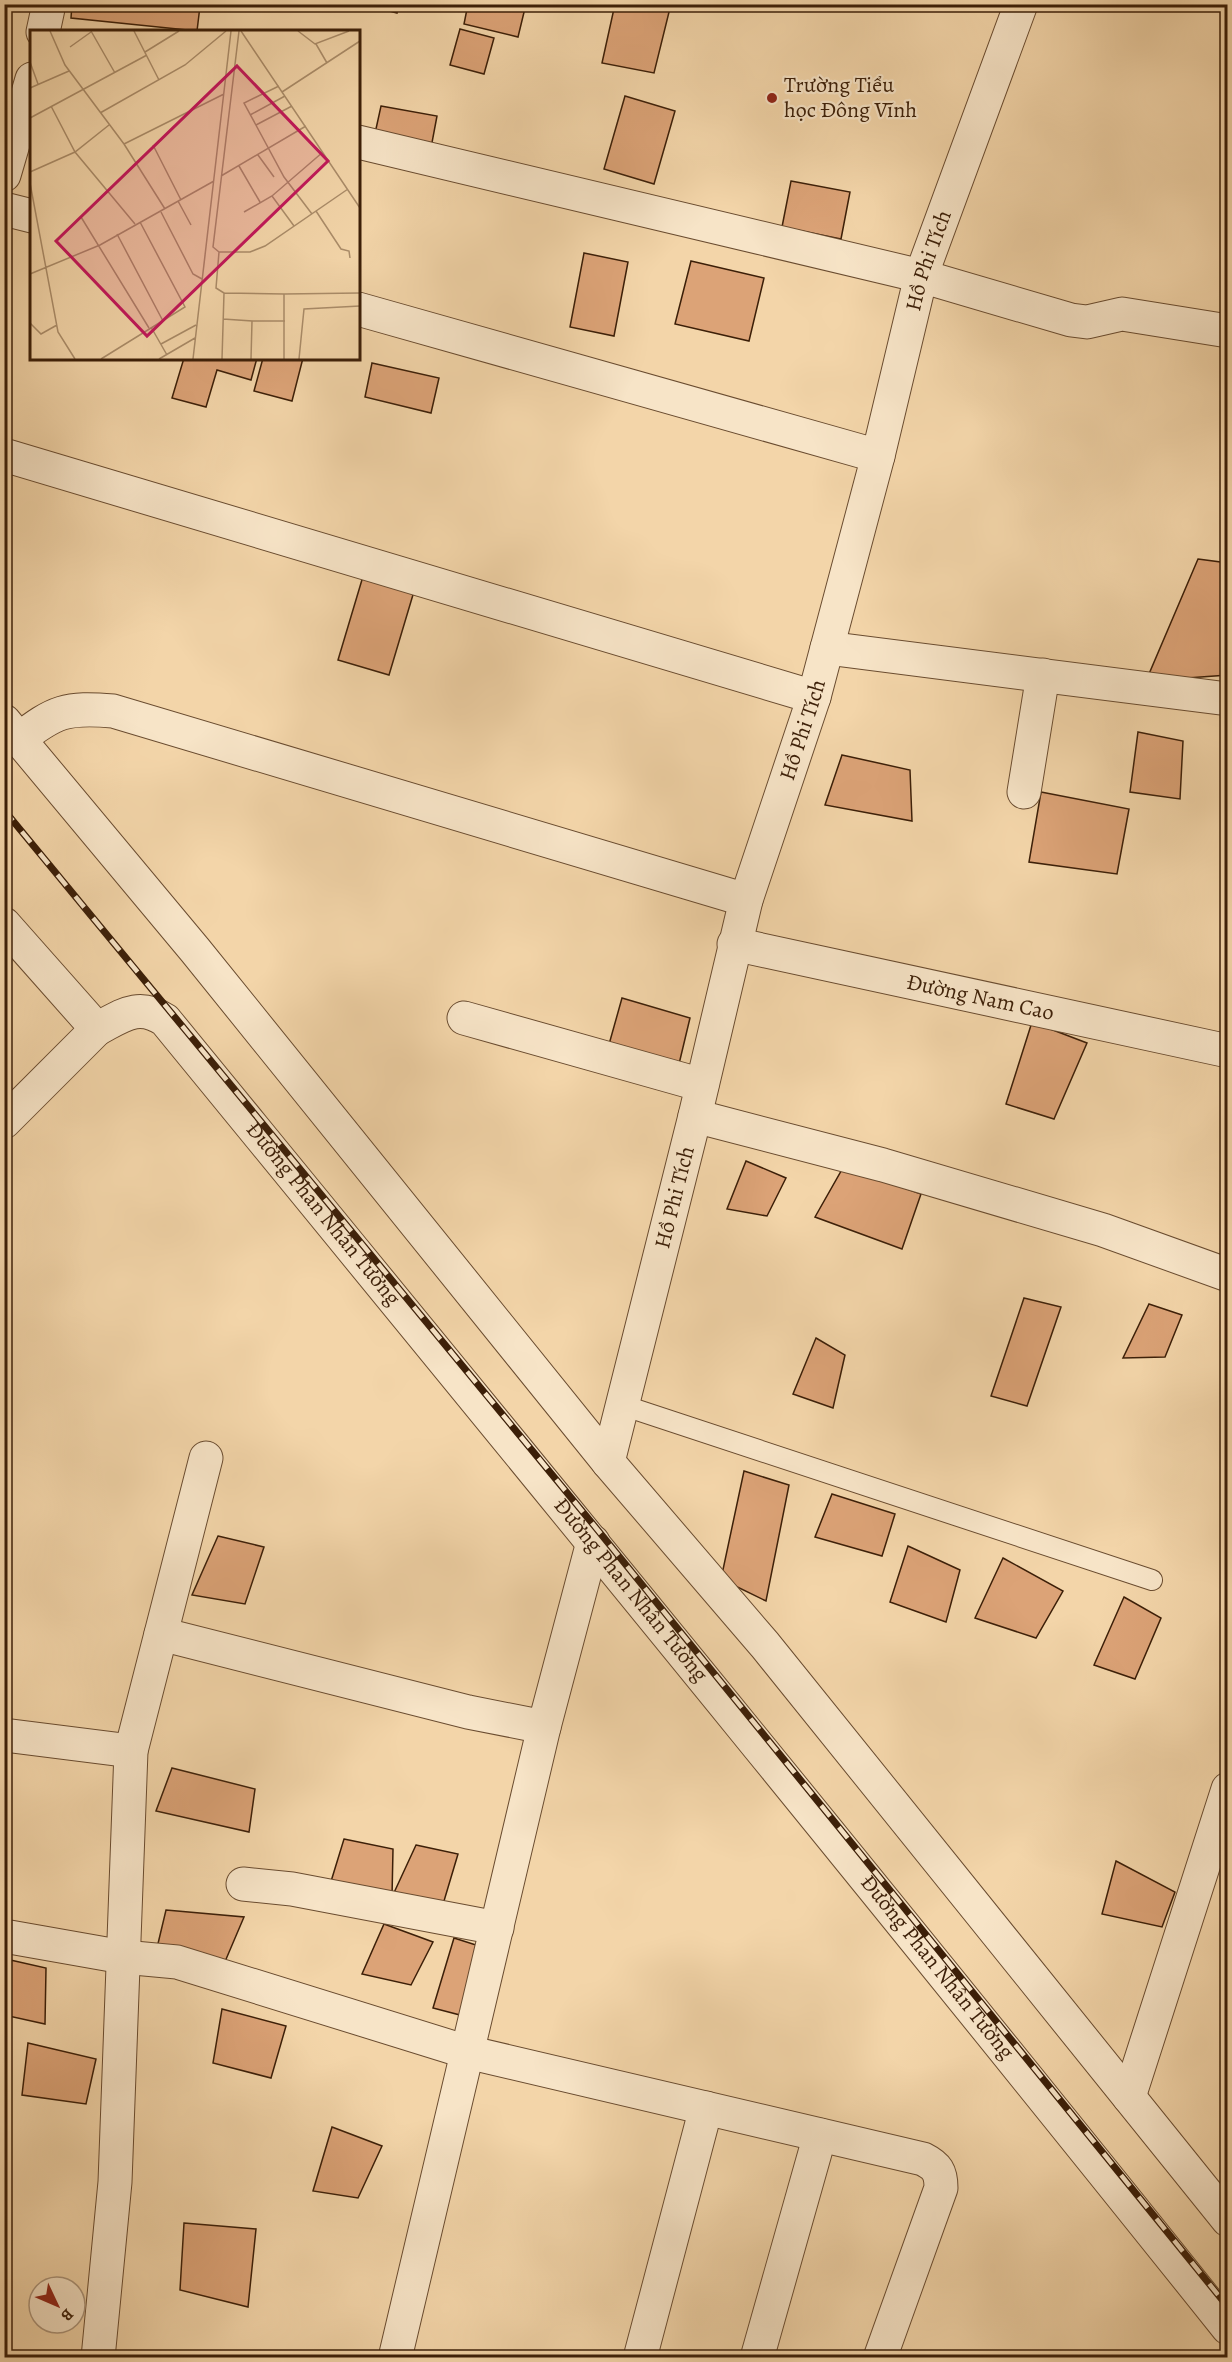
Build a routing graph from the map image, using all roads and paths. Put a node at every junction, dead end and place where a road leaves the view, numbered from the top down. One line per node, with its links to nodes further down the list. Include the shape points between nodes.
1 (49, 4): 3 (street)
2 (1021, 4): 9 (street, Hồ Phi Tích)
3 (43, 30)
4 (22, 80): 6 (street)
5 (360, 142): 9 (street)
6 (4, 175)
7 (4, 208): 8 (street)
8 (30, 215)
9 (921, 276): 11 (street, via 1071,320 1087,322 1122,314); 13 (street, Hồ Phi Tích)
10 (360, 310): 13 (street)
11 (1227, 331)
12 (4, 455): 16 (street)
13 (878, 456): 14 (street, Hồ Phi Tích)
14 (827, 648): 15 (street); 16 (street, Hồ Phi Tích)
15 (1043, 675): 17 (street); 19 (street)
16 (814, 697): 20 (street, Hồ Phi Tích)
17 (1227, 699)
18 (11, 730): 20 (street, via 57,714 86,709 113,711); 31 (street, via 195,950)
19 (1024, 792)
20 (746, 900): 22 (street, Hồ Phi Tích)
21 (4, 924): 24 (street)
22 (734, 944): 25 (street, Đường Nam Cao); 26 (street, Hồ Phi Tích)
23 (464, 1018): 26 (street)
24 (97, 1029): 27 (street, Đường Phan Nhân Tường); 32 (street, Đường Phan Nhân Tường, via 141,1010 165,1020)
25 (1227, 1051)
26 (699, 1101): 28 (street, via 883,1165 1102,1230); 29 (street, Hồ Phi Tích)
27 (4, 1122)
28 (1227, 1275)
29 (622, 1404): 31 (street, Hồ Phi Tích); 33 (lane)
30 (206, 1458): 34 (street)
31 (608, 1462): 44 (street, via 765,1646)
32 (592, 1542): 35 (street); 48 (street, Đường Phan Nhân Tường)
33 (1152, 1580)
34 (161, 1634): 35 (street, via 468,1712); 37 (street)
35 (544, 1727): 40 (street)
36 (4, 1736): 37 (street)
37 (131, 1751): 42 (street)
38 (1227, 1789): 44 (street)
39 (243, 1884): 40 (street, via 292,1889)
40 (497, 1928): 43 (street)
41 (4, 1936): 42 (street)
42 (123, 1957): 43 (street, via 177,1962); 49 (street, via 115,2182)
43 (467, 2052): 45 (street); 50 (street)
44 (1129, 2097): 47 (street)
45 (706, 2108): 46 (street); 51 (street)
46 (820, 2135): 52 (street); 53 (street, via 923,2159 936,2165 941,2177 941,2188)
47 (1227, 2220)
48 (1227, 2328)
49 (98, 2358)
50 (395, 2358)
51 (640, 2358)
52 (757, 2358)
53 (880, 2358)

